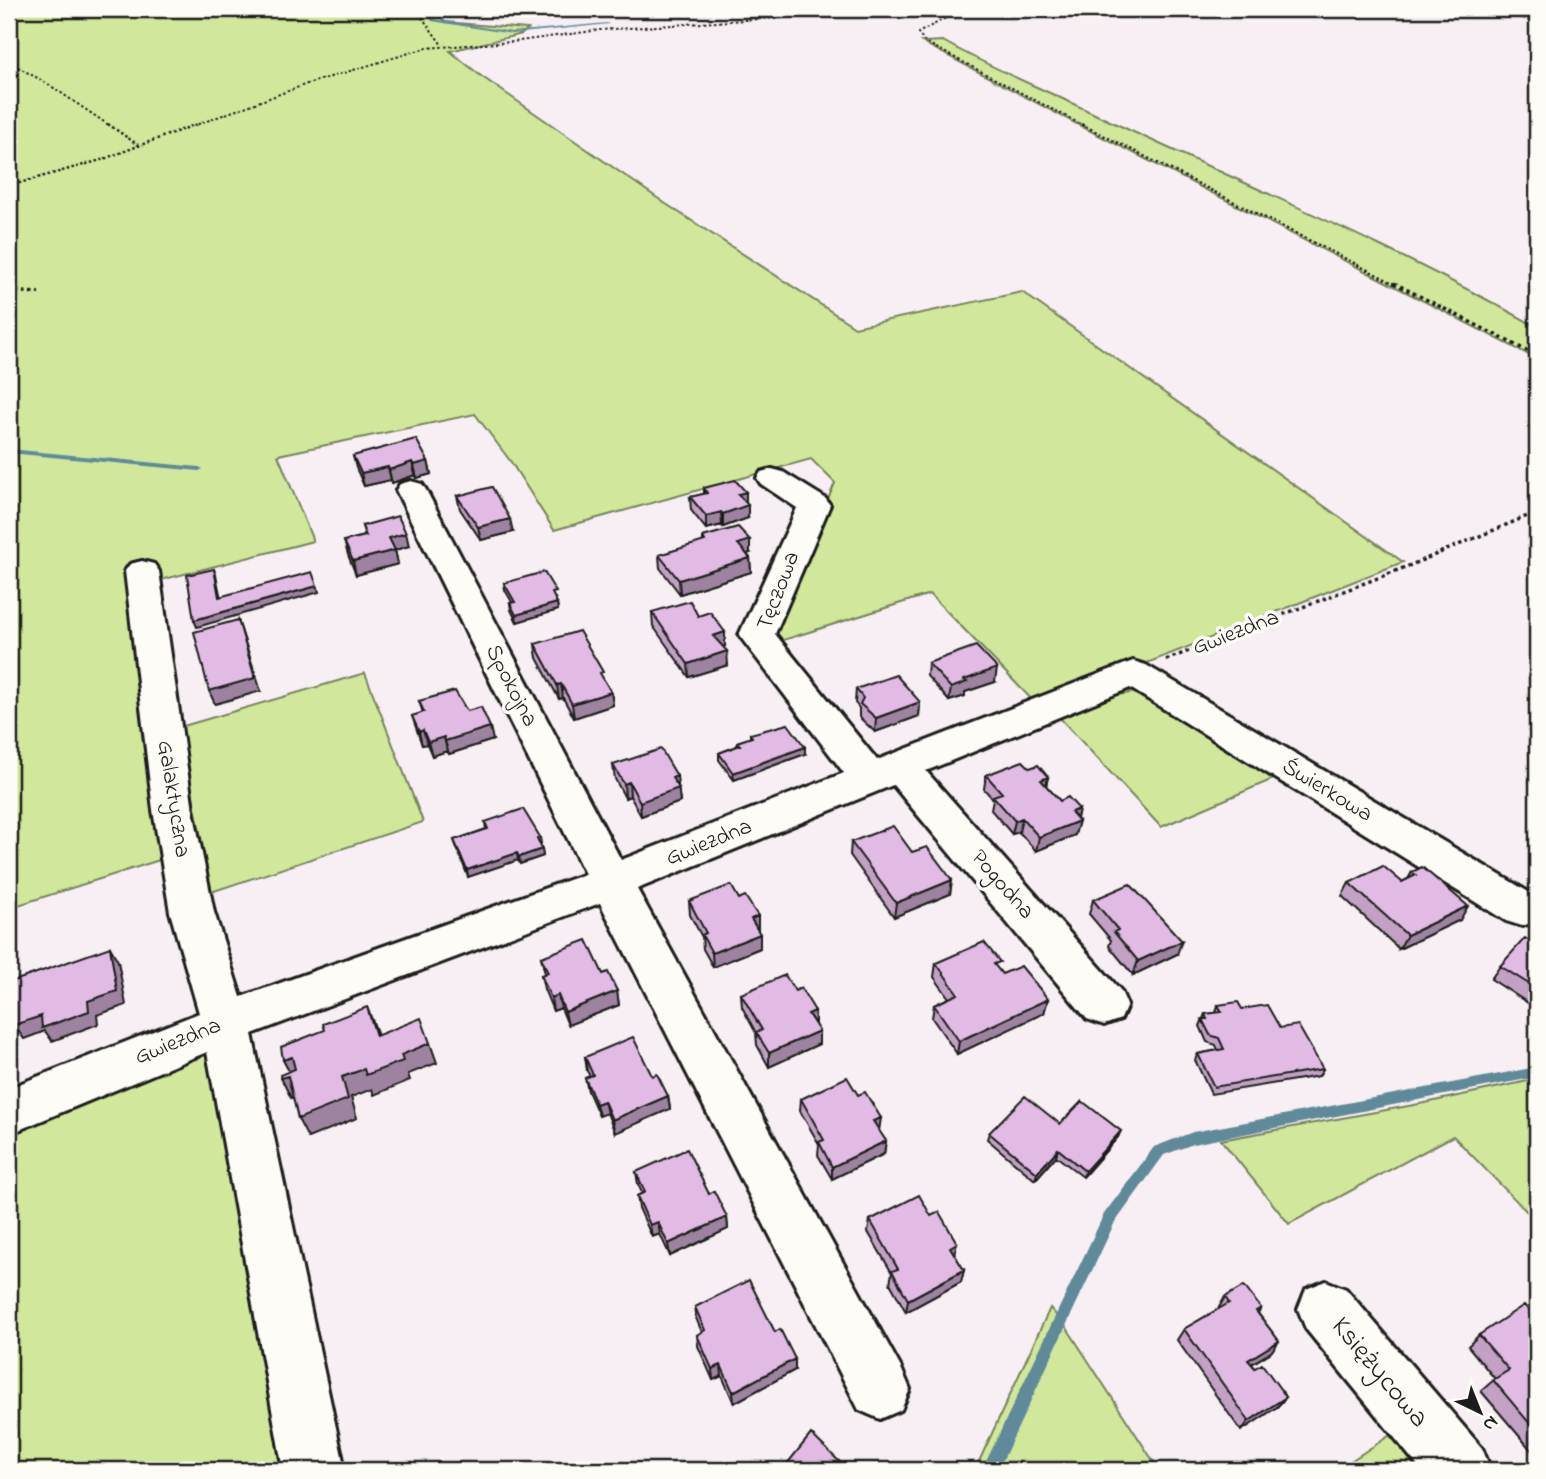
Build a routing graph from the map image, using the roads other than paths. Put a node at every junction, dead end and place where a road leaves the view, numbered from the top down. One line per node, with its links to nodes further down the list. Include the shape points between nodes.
1 (772, 478): 5 (street, Tęczowa, via 814,505 757,635)
2 (411, 490): 6 (street, Spokojna)
3 (142, 571): 9 (street, Galaktyczna, via 177,835 192,912)
4 (1133, 673): 5 (street, Gwiezdna); 7 (street, Świerkowa)
5 (884, 772): 6 (street, Gwiezdna); 8 (street, Pogodna)
6 (611, 882): 9 (street, Gwiezdna); 12 (street, Spokojna)
7 (1522, 909)
8 (1104, 1005)
9 (226, 1023): 10 (street, Gwiezdna); 13 (street, Galaktyczna)
10 (9, 1111)
11 (1326, 1309): 14 (street, Księżycowa)
12 (880, 1389)
13 (314, 1470)
14 (1460, 1470)

